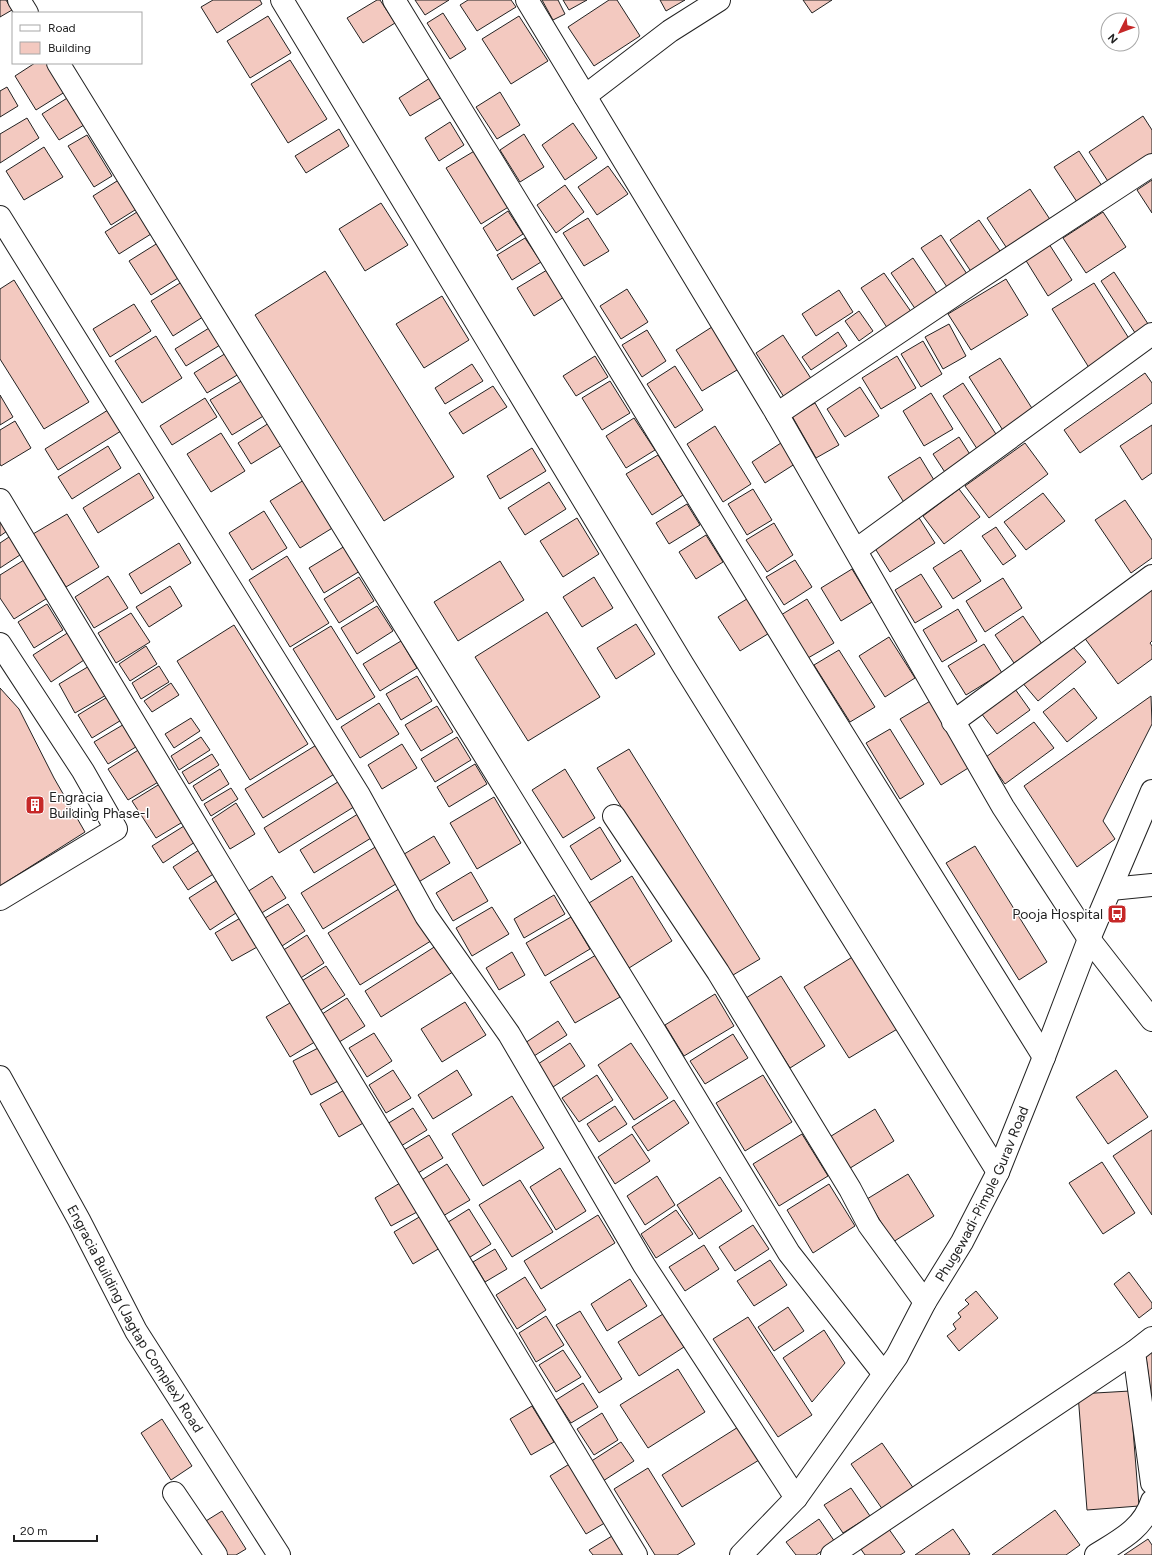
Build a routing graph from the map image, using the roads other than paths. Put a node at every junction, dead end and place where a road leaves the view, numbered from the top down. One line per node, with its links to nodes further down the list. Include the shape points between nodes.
1 (19, 0): 6 (street)
2 (282, 0): 27 (street, via 683,665)
3 (394, 0): 25 (street, via 808,678)
4 (527, 0): 8 (street)
5 (719, 0): 8 (street, via 670,31)
6 (26, 12)
7 (59, 64): 31 (street, via 647,1018 789,1253)
8 (585, 96): 12 (street)
9 (1152, 165): 12 (street)
10 (0, 217): 34 (street, via 359,795 426,916 509,1034 644,1265)
11 (1152, 334): 14 (street)
12 (777, 414): 14 (street)
13 (0, 500): 38 (street)
14 (856, 550): 17 (street)
15 (1152, 576): 17 (street)
16 (0, 644): 22 (street, via 83,771 116,829)
17 (953, 722): 23 (street, via 1003,806)
18 (1152, 791): 21 (street, Phugewadi-Pimple Gurav Road)
19 (614, 816): 28 (street, via 718,972 850,1189 869,1225)
20 (1152, 885): 21 (street)
21 (1111, 889): 23 (street, Phugewadi-Pimple Gurav Road)
22 (0, 899)
23 (1089, 939): 24 (street); 25 (street, Phugewadi-Pimple Gurav Road)
24 (1152, 1020)
25 (1044, 1057): 27 (street, Phugewadi-Pimple Gurav Road)
26 (0, 1077): 37 (street, Engracia Building (Jagtap Complex) Road, via 136,1330)
27 (998, 1172): 28 (street, Phugewadi-Pimple Gurav Road, via 962,1242)
28 (925, 1302): 31 (street, Phugewadi-Pimple Gurav Road, via 897,1356)
29 (1152, 1338): 30 (street)
30 (1134, 1352): 32 (street); 40 (street)
31 (884, 1374): 34 (street, Phugewadi-Pimple Gurav Road)
32 (1152, 1483)
33 (174, 1493): 36 (street)
34 (796, 1498): 39 (street, Phugewadi-Pimple Gurav Road)
35 (1152, 1501): 41 (street, via 1142,1522 1125,1537)
36 (216, 1555)
37 (279, 1555)
38 (636, 1555)
39 (741, 1555)
40 (832, 1555)
41 (1096, 1555)

